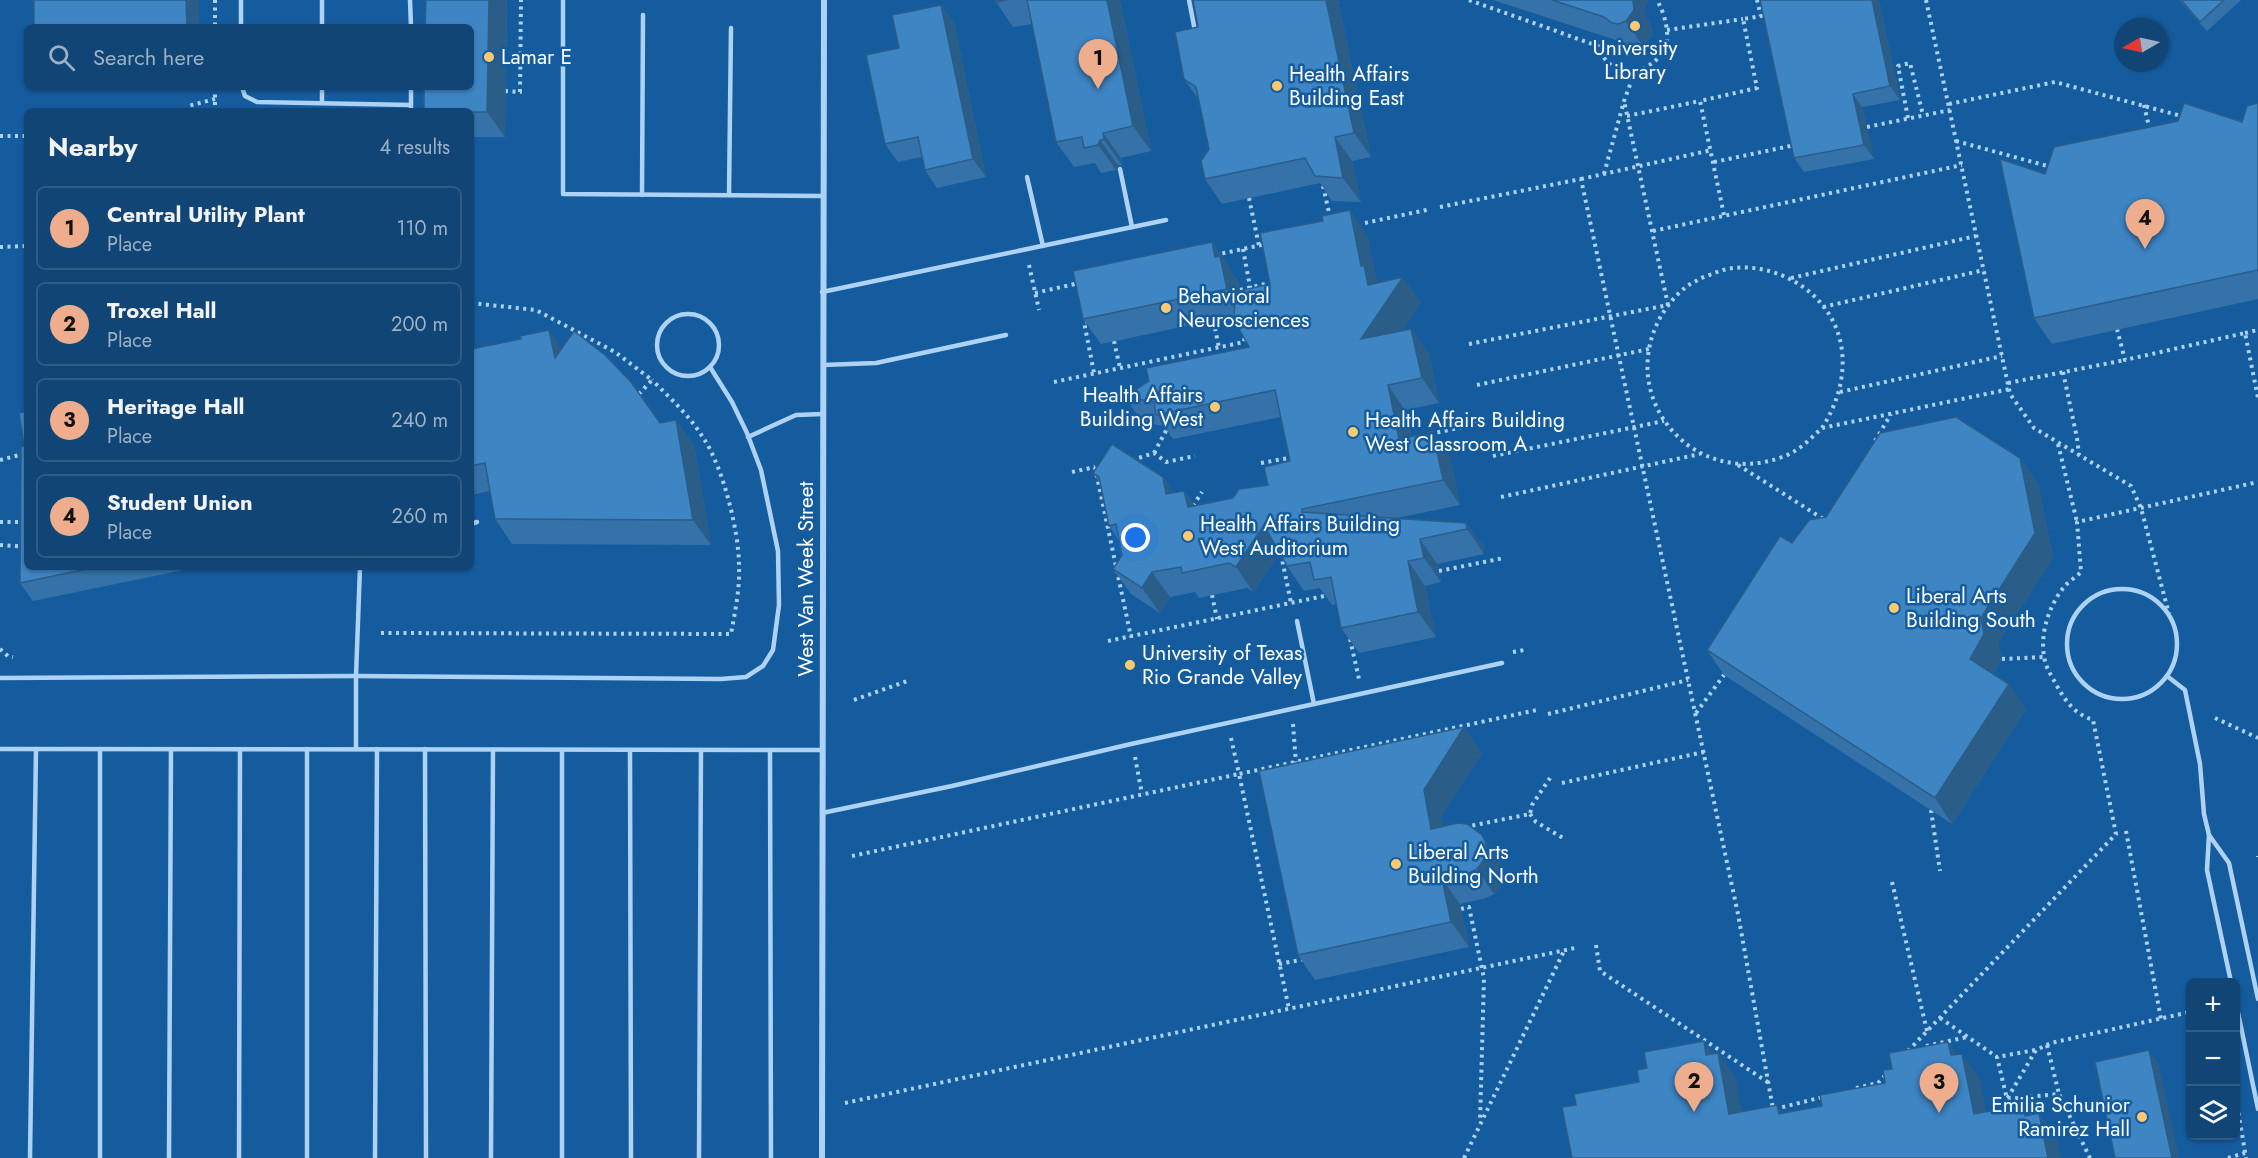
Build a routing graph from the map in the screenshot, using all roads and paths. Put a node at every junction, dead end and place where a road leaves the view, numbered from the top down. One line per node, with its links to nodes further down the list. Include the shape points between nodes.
1 (215, 0): 15 (path)
2 (241, 0): 16 (lane)
3 (322, 0): 17 (lane)
4 (410, 0): 18 (lane)
5 (521, 0): 27 (path, via 520,92)
6 (824, 0): 59 (street, West Van Week Street)
7 (1189, 0): 21 (lane)
8 (1469, 0): 22 (path, via 1598,46 1602,58 1615,69)
9 (1658, 0): 20 (path)
10 (1757, 0): 14 (path, via 1761,16)
11 (1926, 0): 34 (path)
12 (563, 2): 57 (lane, via 563,194)
13 (643, 15): 57 (lane)
14 (1743, 19): 20 (path); 30 (path, via 1757,88)
15 (215, 24)
16 (241, 24)
17 (322, 24)
18 (411, 24)
19 (731, 28): 58 (lane)
20 (1666, 30): 22 (path, via 1668,42 1661,58)
21 (1195, 31)
22 (1634, 74): 29 (path)
23 (215, 90): 28 (path)
24 (243, 90): 31 (lane, via 245,96 257,102)
25 (322, 90): 31 (lane)
26 (411, 90): 32 (lane)
27 (506, 91)
28 (215, 99): 35 (path); 36 (path)
29 (1624, 101): 38 (path); 53 (path)
30 (1700, 101): 38 (path); 47 (path)
31 (322, 103): 32 (lane)
32 (411, 105)
33 (2144, 105): 34 (path, via 2055,82); 40 (path); 42 (path)
34 (1950, 107): 37 (path); 45 (path)
35 (188, 108)
36 (215, 108)
37 (1923, 115): 39 (path); 39 (path, via 1910,63 1898,66)
38 (1627, 116): 50 (path)
39 (1908, 118): 41 (path)
40 (2188, 119)
41 (1867, 127)
42 (2150, 135)
43 (0, 136): 44 (path)
44 (24, 136)
45 (1956, 141): 49 (path); 52 (path)
46 (1798, 145): 48 (path)
47 (1712, 150): 48 (path); 50 (path)
48 (1714, 162): 63 (path)
49 (1962, 165): 63 (path); 69 (path)
50 (1638, 167): 53 (path); 68 (path)
51 (1120, 169): 67 (lane)
52 (2060, 169)
53 (1604, 174): 55 (path)
54 (1027, 177): 71 (lane)
55 (1581, 179): 61 (path); 91 (path)
56 (1327, 184): 64 (path, via 1323,185)
57 (642, 195): 58 (lane)
58 (729, 195): 59 (lane)
59 (822, 196): 84 (street, West Van Week Street)
60 (1249, 198): 72 (path)
61 (1440, 207)
62 (1431, 209): 66 (path)
63 (1724, 215): 68 (path)
64 (1330, 219)
65 (1166, 220): 67 (lane)
66 (1365, 223)
67 (1132, 227): 71 (lane)
68 (1653, 231): 88 (path)
69 (1976, 236): 78 (path); 80 (path)
70 (24, 246): 73 (path)
71 (1043, 246): 84 (lane)
72 (1259, 246): 74 (path); 75 (path, via 1269,243)
73 (0, 247)
74 (1243, 249): 76 (path); 82 (path)
75 (1271, 253)
76 (1208, 256)
77 (1029, 262): 85 (path)
78 (1984, 270): 89 (path); 104 (path)
79 (1275, 272): 82 (path, via 1277,282)
80 (1790, 278): 88 (path, via 1758,268 1724,269 1694,282); 89 (path, via 1805,287)
81 (1082, 282): 85 (path)
82 (1250, 287): 83 (path); 86 (path)
83 (1240, 290)
84 (822, 292): 106 (street, West Van Week Street)
85 (1035, 292): 90 (path)
86 (1252, 296)
87 (474, 303): 111 (path, via 536,310 615,352)
88 (1668, 304): 91 (path); 102 (path, via 1654,329)
89 (1823, 307): 116 (path, via 1840,342 1844,368)
90 (1039, 310)
91 (1610, 315): 100 (path); 103 (path)
92 (1095, 320): 110 (path, via 1084,322)
93 (1199, 324): 101 (path, via 1214,323)
94 (1248, 330): 101 (path, via 1244,342)
95 (2117, 330): 105 (path)
96 (2258, 330): 97 (path)
97 (2245, 333): 105 (path); 118 (path)
98 (1006, 335): 106 (lane, via 876,363)
99 (1114, 341): 108 (path)
100 (1469, 344)
101 (1219, 348): 108 (path)
102 (1649, 349): 103 (path); 121 (path, via 1649,387)
103 (1619, 356): 114 (path); 124 (path)
104 (2002, 356): 113 (path); 116 (path)
105 (2125, 360): 109 (path)
106 (823, 365): 120 (street, West Van Week Street)
107 (710, 368): 107 (lane, via 719,348 718,338 707,320 688,314 668,321 657,338 665,366 673,373 693,376); 127 (lane)
108 (1120, 368): 110 (path)
109 (2063, 372): 113 (path); 136 (path)
110 (1094, 374): 112 (path)
111 (652, 380): 117 (path); 176 (path, via 686,413 705,440 720,473 731,510 739,565 731,634)
112 (1054, 382)
113 (2008, 383): 115 (path)
114 (1477, 385)
115 (2010, 389): 119 (path); 129 (path, via 2034,428)
116 (1840, 392): 125 (path)
117 (637, 396)
118 (2258, 398)
119 (1892, 413): 125 (path); 128 (path)
120 (823, 414): 127 (lane, via 796,415); 217 (street, West Van Week Street)
121 (1664, 421): 124 (path); 132 (path, via 1677,438)
122 (1173, 422): 130 (path)
123 (1486, 422): 126 (path)
124 (1634, 427): 135 (path); 142 (path)
125 (1822, 428): 141 (path, via 1784,457 1762,464)
126 (1422, 435)
127 (748, 437): 188 (lane, via 761,470 778,551 779,605 773,650 763,666 746,677)
128 (1874, 443)
129 (2058, 443): 136 (path); 156 (path)
130 (1154, 453): 134 (path, via 1166,462); 138 (path)
131 (24, 454): 137 (path)
132 (1701, 454): 141 (path); 142 (path)
133 (1300, 455): 139 (path)
134 (1195, 456)
135 (1493, 456)
136 (2079, 456): 148 (path, via 2131,486)
137 (0, 460)
138 (1127, 461)
139 (1261, 463)
140 (1106, 465): 143 (path)
141 (1738, 465): 152 (path)
142 (1642, 466): 147 (path); 191 (path)
143 (1095, 467): 144 (path); 158 (path)
144 (1072, 472)
145 (2258, 482): 148 (path)
146 (1202, 492): 150 (path)
147 (1502, 497)
148 (2141, 508): 156 (path); 173 (path)
149 (1831, 511): 152 (path)
150 (1189, 512)
151 (1113, 515): 158 (path)
152 (1825, 520): 159 (path)
153 (0, 522): 154 (path)
154 (24, 522)
155 (477, 522): 157 (lane)
156 (2077, 522): 184 (path, via 2081,572 2065,585 2046,621)
157 (474, 523)
158 (1107, 523): 161 (path)
159 (1833, 525)
160 (1117, 541): 161 (path)
161 (1111, 542): 167 (path)
162 (0, 545): 163 (path)
163 (24, 547)
164 (1281, 553): 172 (path)
165 (1504, 558): 168 (path)
166 (360, 570): 188 (lane)
167 (1117, 570): 169 (path); 177 (path)
168 (1439, 571)
169 (1126, 576)
170 (1212, 595): 174 (path)
171 (1329, 595): 172 (path)
172 (1291, 603): 174 (path)
173 (2169, 614): 189 (lane, via 2177,640 2176,658); 189 (lane, via 2141,591 2122,588 2094,595 2072,620 2067,639 2074,670 2085,685 2102,695 2117,699 2136,697 2154,690)
174 (1217, 619): 177 (path)
175 (1297, 621): 195 (lane)
176 (381, 633)
177 (1131, 637): 179 (path)
178 (1350, 638): 193 (path)
179 (1108, 642)
180 (0, 649): 183 (path)
181 (1524, 650): 182 (path)
182 (1513, 652)
183 (13, 657)
184 (2044, 657): 185 (path); 247 (path, via 2072,708 2093,720 2116,834)
185 (2002, 659)
186 (1502, 663): 195 (lane)
187 (1724, 675): 197 (path)
188 (356, 676): 190 (lane); 209 (lane)
189 (2167, 676): 231 (lane, via 2185,690)
190 (0, 678)
191 (1688, 680): 197 (path); 198 (path)
192 (906, 681): 194 (path)
193 (1359, 681)
194 (854, 699)
195 (1314, 704): 201 (lane)
196 (1537, 710): 220 (path)
197 (1696, 713): 218 (path)
198 (1548, 714)
199 (2215, 718): 202 (path)
200 (1293, 721): 220 (path)
201 (1228, 723): 222 (path); 227 (lane)
202 (2258, 738)
203 (0, 748): 204 (lane)
204 (36, 748): 205 (lane); 271 (lane)
205 (100, 749): 206 (lane); 272 (lane)
206 (171, 749): 207 (lane); 273 (lane)
207 (240, 749): 208 (lane); 274 (lane)
208 (307, 749): 209 (lane); 275 (lane)
209 (356, 749): 210 (lane)
210 (377, 749): 211 (lane); 276 (lane)
211 (425, 749): 212 (lane); 277 (lane)
212 (493, 750): 213 (lane); 278 (lane)
213 (562, 750): 214 (lane); 279 (lane)
214 (630, 750): 215 (lane); 280 (lane)
215 (701, 750): 216 (lane); 281 (lane)
216 (770, 750): 217 (lane); 282 (lane)
217 (822, 750): 227 (street, West Van Week Street)
218 (1704, 752): 224 (path); 258 (path)
219 (1134, 756): 225 (path)
220 (1295, 762): 221 (path); 222 (path)
221 (1297, 770)
222 (1239, 774): 225 (path); 241 (path)
223 (1550, 778): 228 (path)
224 (1562, 783)
225 (1142, 794): 233 (path)
226 (1931, 810): 234 (path)
227 (822, 813): 283 (street, West Van Week Street)
228 (1530, 814): 229 (path); 232 (path)
229 (1463, 828)
230 (2126, 831): 248 (path)
231 (2209, 835): 243 (lane, via 2207,870); 244 (lane, via 2229,863)
232 (1563, 838)
233 (852, 856)
234 (1940, 872)
235 (1892, 882): 250 (path)
236 (1461, 909): 242 (path, via 1469,907)
237 (1596, 945): 258 (path, via 1600,971)
238 (1575, 948): 239 (path)
239 (1564, 950): 242 (path); 269 (path)
240 (1310, 958): 241 (path)
241 (1280, 964): 245 (path)
242 (1481, 968): 245 (path); 269 (path, via 1484,978)
243 (2230, 978)
244 (2258, 999)
245 (1289, 1009): 263 (path)
246 (2186, 1013): 248 (path)
247 (1940, 1018): 250 (path); 251 (path)
248 (2161, 1019): 253 (path)
249 (2240, 1026): 265 (lane)
250 (1927, 1032): 255 (path)
251 (1967, 1037): 252 (path); 257 (path)
252 (1931, 1045): 255 (path); 256 (path)
253 (2047, 1045): 254 (path); 260 (path)
254 (2036, 1050): 257 (path); 262 (path)
255 (1908, 1051): 259 (path, via 1878,1083)
256 (1932, 1054)
257 (1997, 1057): 262 (path)
258 (1769, 1084): 264 (path)
259 (1847, 1091)
260 (2059, 1094): 262 (path); 285 (path)
261 (1826, 1096): 264 (path)
262 (2007, 1099): 267 (path)
263 (845, 1103)
264 (1773, 1109): 266 (path)
265 (2258, 1109)
266 (1767, 1111)
267 (2000, 1118)
268 (2240, 1124): 270 (path)
269 (1480, 1125): 284 (path)
270 (2246, 1156): 286 (path)
271 (30, 1158)
272 (100, 1158)
273 (169, 1158)
274 (239, 1158)
275 (307, 1158)
276 (375, 1158)
277 (426, 1158)
278 (491, 1158)
279 (562, 1158)
280 (630, 1158)
281 (699, 1158)
282 (771, 1158)
283 (822, 1158)
284 (1464, 1158)
285 (2090, 1158)
286 (2228, 1158)

